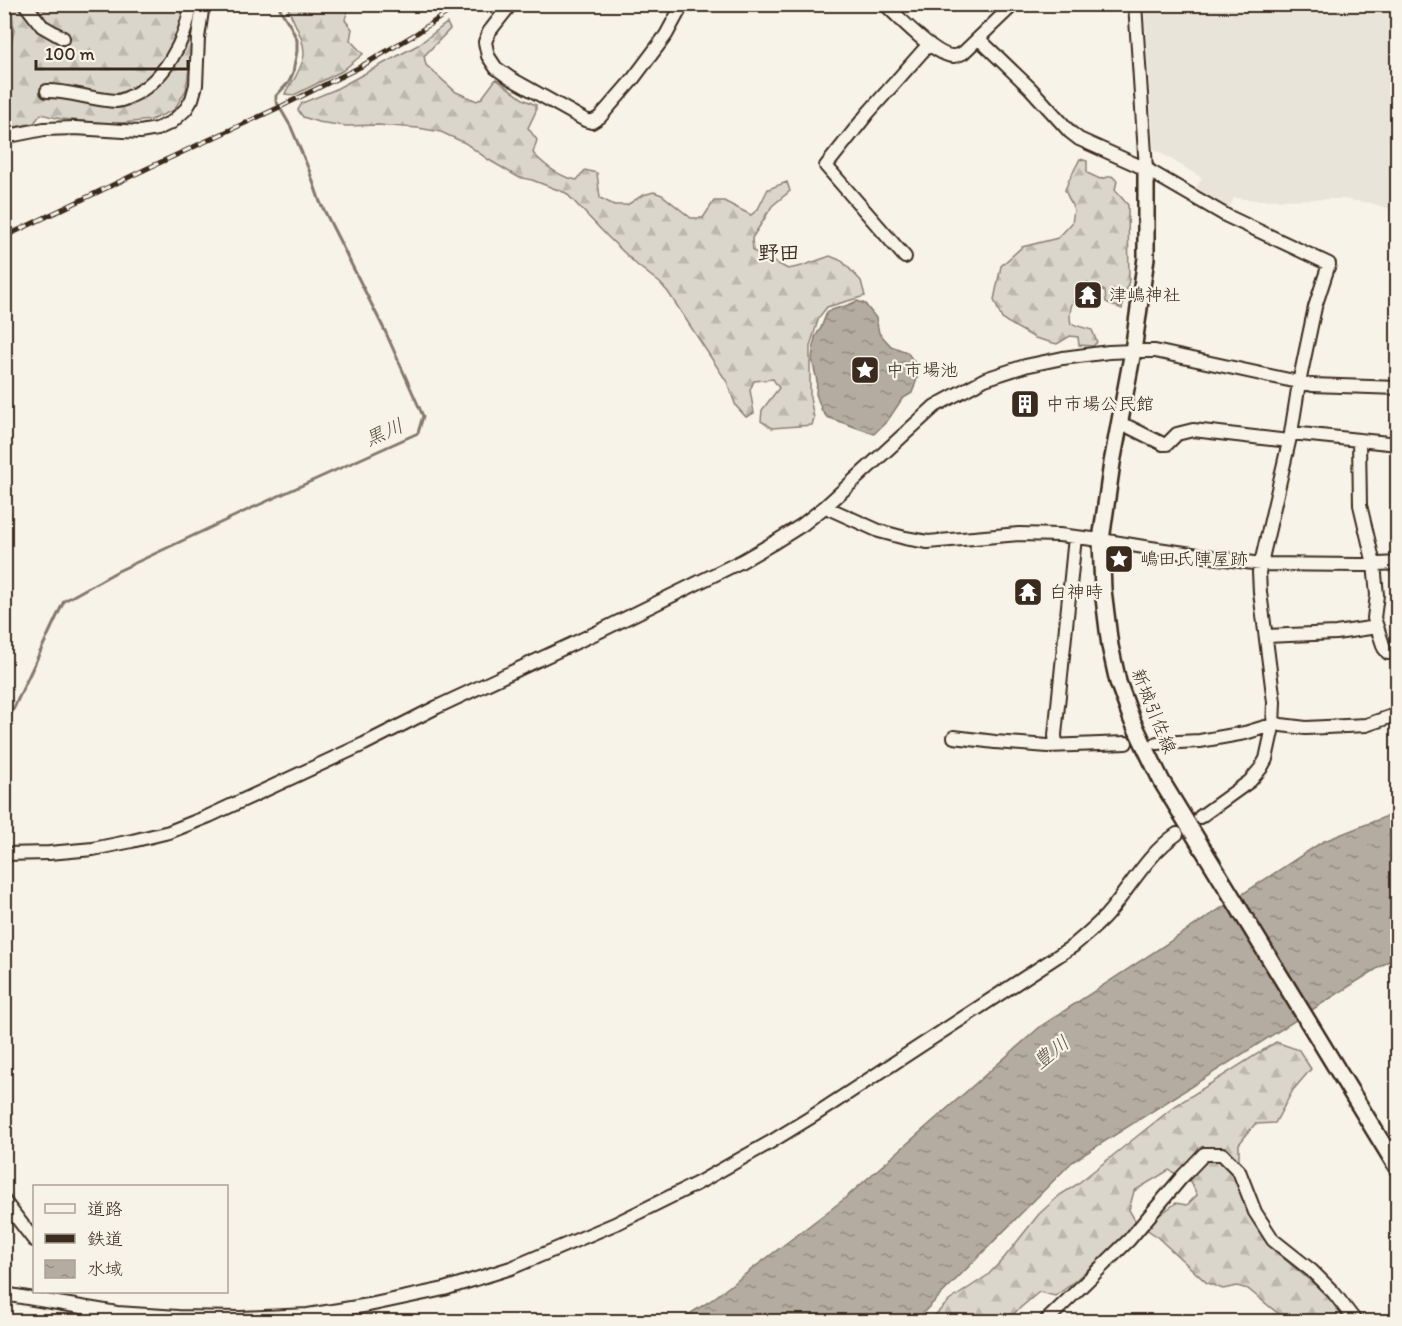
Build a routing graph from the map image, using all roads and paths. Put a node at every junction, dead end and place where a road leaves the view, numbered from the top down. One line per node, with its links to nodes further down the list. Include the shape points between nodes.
1 (25, 4): 9 (street, via 42,26)
2 (191, 4): 12 (street, via 178,47 157,78 137,93 119,101)
3 (204, 4): 13 (street, via 196,85 186,109 172,122 140,132 44,129)
4 (511, 4): 5 (street, via 484,42 496,68 592,122 633,79 666,35)
5 (680, 4)
6 (885, 4): 11 (street)
7 (1014, 4): 10 (street)
8 (1135, 4): 14 (street)
9 (63, 38)
10 (979, 39): 11 (street, via 953,57); 14 (street, via 1070,132)
11 (929, 44): 15 (street, via 826,166)
12 (47, 91)
13 (4, 137)
14 (1146, 169): 16 (main road, 新城引佐線, via 1146,258); 17 (street, via 1227,216 1329,264 1315,307)
15 (905, 257)
16 (1133, 351): 17 (street, via 1155,351); 19 (main road, 新城引佐線); 23 (street, via 1054,360 985,379 935,406)
17 (1299, 383): 18 (street); 20 (street)
18 (1398, 388)
19 (1119, 425): 20 (street, via 1163,444 1177,434 1193,430); 25 (main road, 新城引佐線)
20 (1290, 437): 21 (street); 27 (street)
21 (1359, 441): 22 (street); 28 (street, via 1360,505)
22 (1398, 444)
23 (826, 506): 24 (street, via 879,531 928,542 1019,534); 40 (street, via 742,561 209,816 132,842 49,854)
24 (1075, 537): 25 (street); 37 (street)
25 (1101, 540): 27 (street); 41 (main road, 新城引佐線, via 1110,646 1132,720 1162,782)
26 (1398, 563): 28 (street)
27 (1260, 564): 28 (street); 30 (street)
28 (1374, 564): 29 (street)
29 (1377, 627): 30 (street); 31 (street)
30 (1266, 636): 33 (street)
31 (1388, 653)
32 (1398, 714): 33 (street, via 1366,725 1306,728)
33 (1273, 724): 36 (street, via 1200,741); 38 (street, via 1262,768)
34 (954, 736): 37 (street)
35 (1126, 743): 37 (street)
36 (1157, 743)
37 (1056, 745)
38 (1200, 817)
39 (1177, 834): 44 (street, via 1152,856 1108,914 1073,946 813,1116 698,1183 511,1268 444,1289 297,1316 188,1318 127,1314)
40 (4, 854)
41 (1398, 1168)
42 (4, 1201): 43 (street)
43 (33, 1239)
44 (4, 1294)
45 (1045, 1322): 46 (street, via 1129,1240 1204,1154 1222,1154 1239,1171 1255,1212 1273,1240 1312,1270)
46 (1356, 1322)

